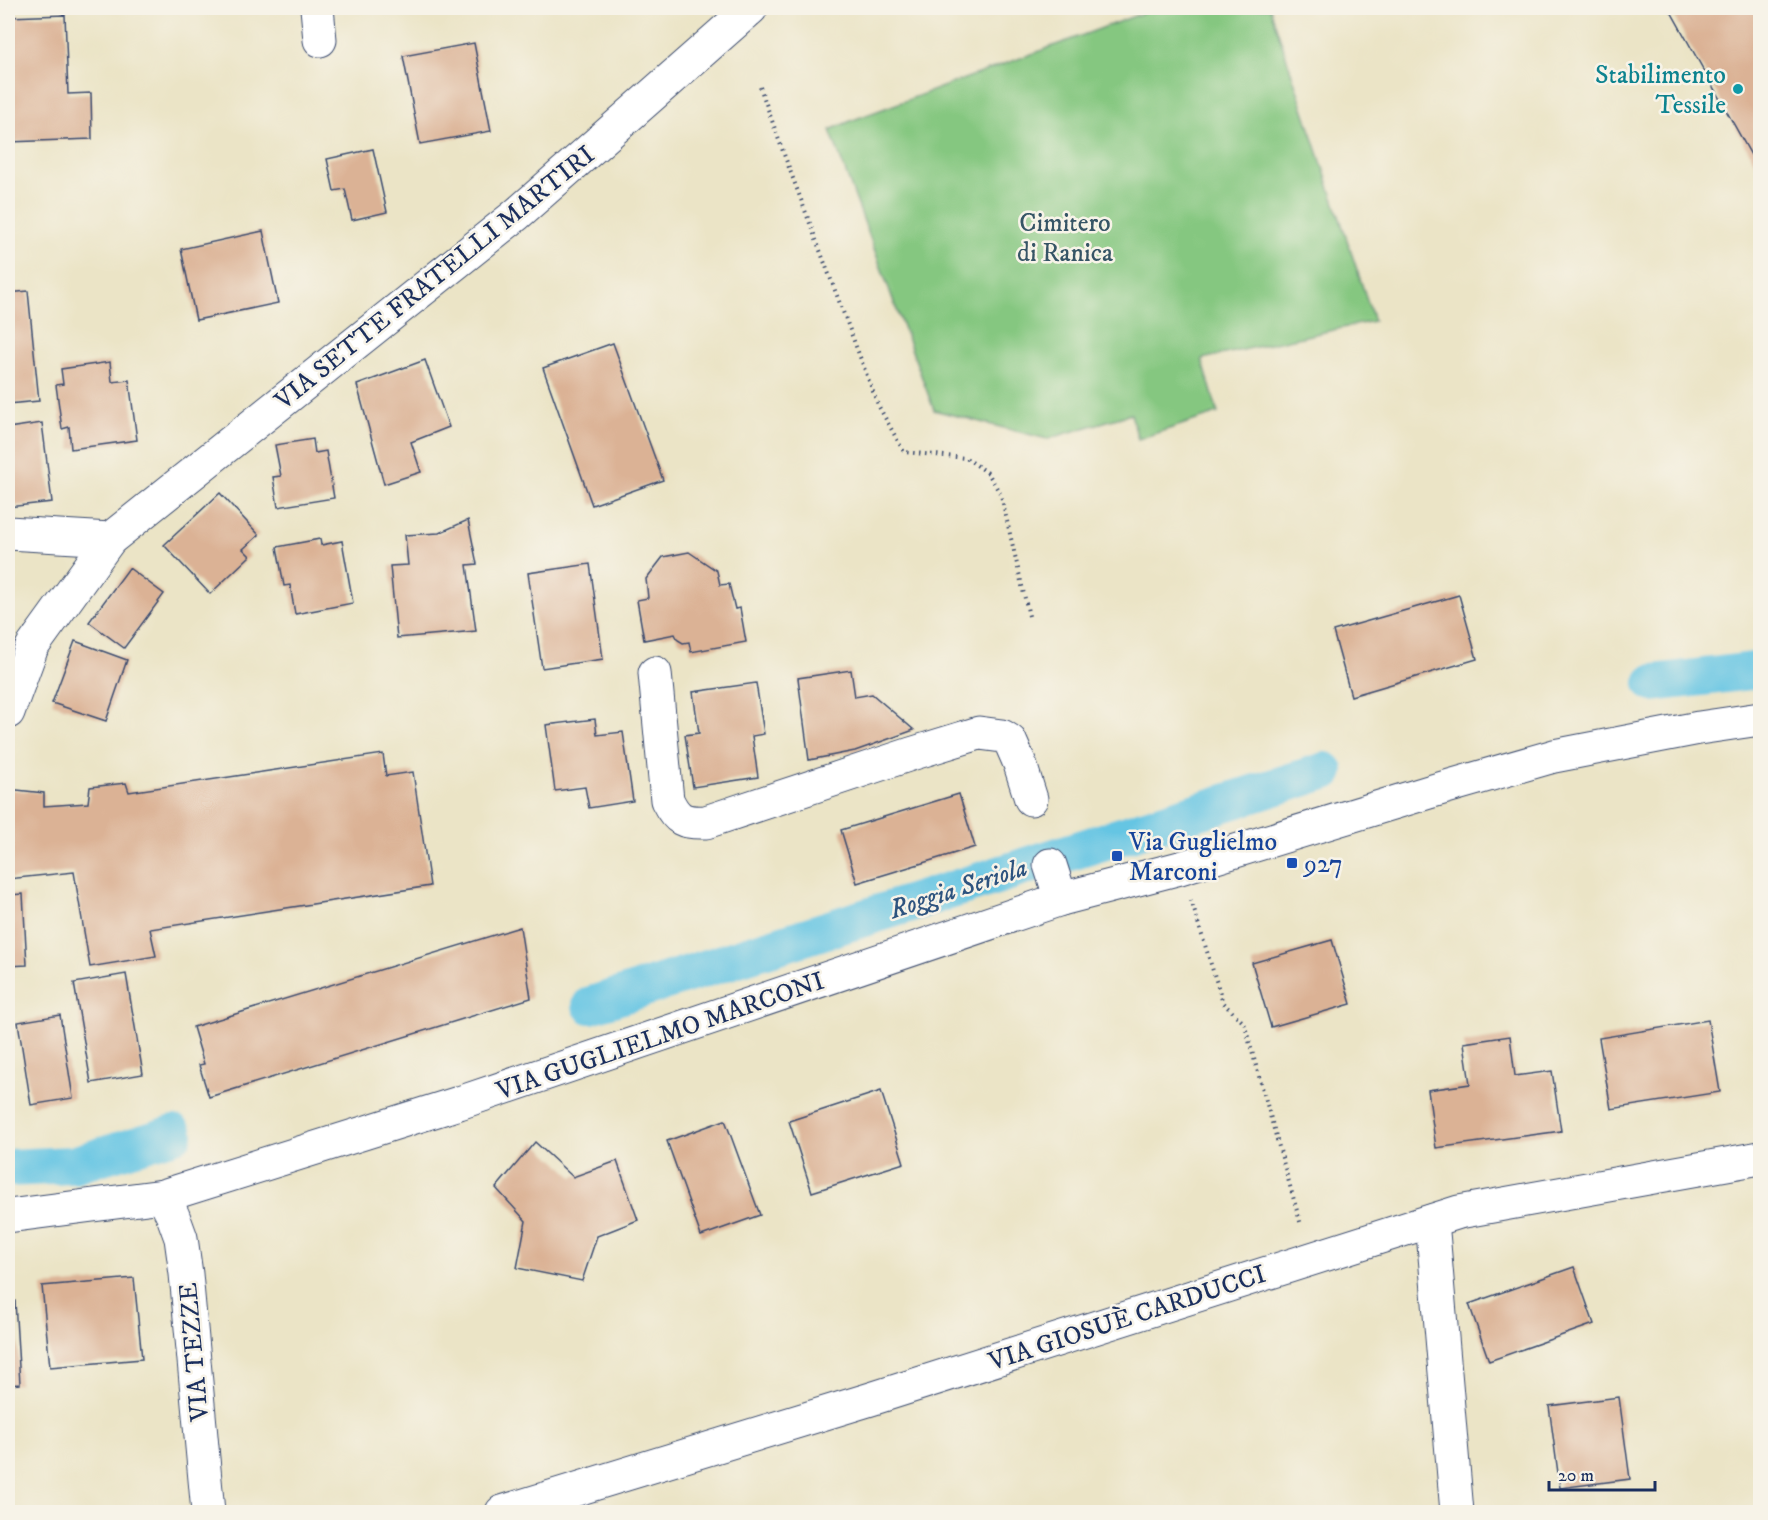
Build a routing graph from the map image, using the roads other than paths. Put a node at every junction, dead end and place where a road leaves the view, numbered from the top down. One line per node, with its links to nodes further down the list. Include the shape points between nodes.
1 (317, 8): 3 (street)
2 (751, 8): 5 (street, VIA SETTE FRATELLI MARTIRI, via 516,215)
3 (320, 40)
4 (8, 533): 5 (street)
5 (110, 539): 7 (street, VIA SETTE FRATELLI MARTIRI, via 32,647)
6 (655, 673): 9 (street, via 667,800 675,815 691,822 706,822 979,733 1010,741)
7 (8, 712)
8 (1761, 719): 11 (street, VIA GUGLIELMO MARCONI, via 1554,756 1180,868)
9 (1031, 799)
10 (1050, 865): 11 (street)
11 (1060, 899): 13 (street, VIA GUGLIELMO MARCONI, via 459,1103)
12 (1761, 1158): 15 (street, VIA GIOSUÈ CARDUCCI, via 1459,1212)
13 (164, 1196): 14 (street, VIA GUGLIELMO MARCONI); 16 (street, VIA TEZZE, via 181,1238 186,1274)
14 (8, 1216)
15 (1432, 1221): 17 (street, VIA GIOSUÈ CARDUCCI); 18 (street)
16 (207, 1512)
17 (502, 1512)
18 (1457, 1512)

